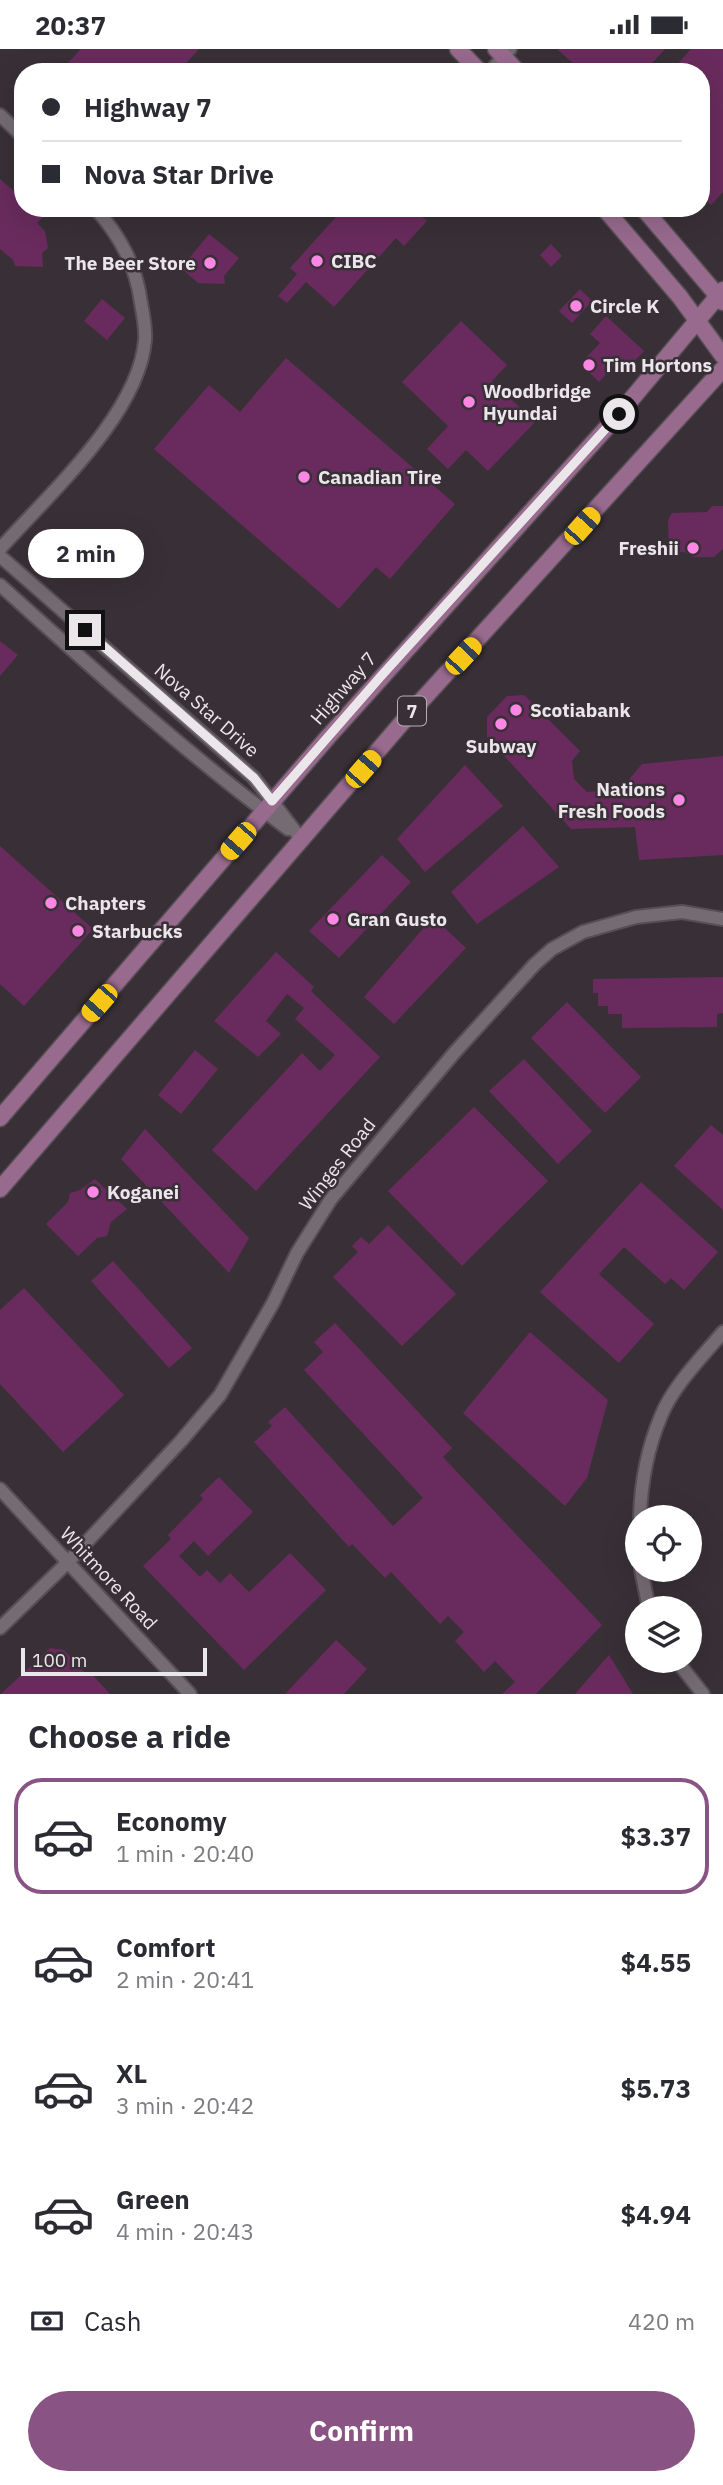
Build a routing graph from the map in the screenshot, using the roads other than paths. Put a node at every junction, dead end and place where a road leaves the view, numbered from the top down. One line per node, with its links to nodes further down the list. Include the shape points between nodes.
1 (458, 49): 2 (main road)
2 (471, 63)
3 (0, 115): 4 (street)
4 (14, 129)
5 (103, 217): 12 (street, via 133,264 139,289 145,339 138,367 117,414)
6 (612, 217): 9 (main road)
7 (651, 217): 8 (main road)
8 (721, 296): 9 (main road, Highway 7 / 7)
9 (697, 322): 10 (main road); 15 (main road, Highway 7 / 7)
10 (723, 356)
11 (723, 369): 16 (main road, 7)
12 (0, 549)
13 (0, 556): 15 (street, Nova Star Drive, via 254,778)
14 (0, 585): 15 (street, Nova Star Drive, via 161,728)
15 (268, 806): 16 (street, Nova Star Drive); 18 (main road, Highway 7 / 7)
16 (301, 839): 19 (main road, 7)
17 (723, 919): 23 (street, Winges Road, via 682,912 636,916 583,932 535,964 350,1174 312,1226 220,1395)
18 (0, 1118)
19 (0, 1189)
20 (723, 1332): 22 (street, via 661,1414 645,1468)
21 (0, 1489): 23 (street, Whitmore Road)
22 (641, 1505)
23 (68, 1562): 24 (street, Winges Road); 26 (street, Whitmore Road)
24 (0, 1628)
25 (686, 1673): 27 (street)
26 (190, 1694)
27 (703, 1694)

